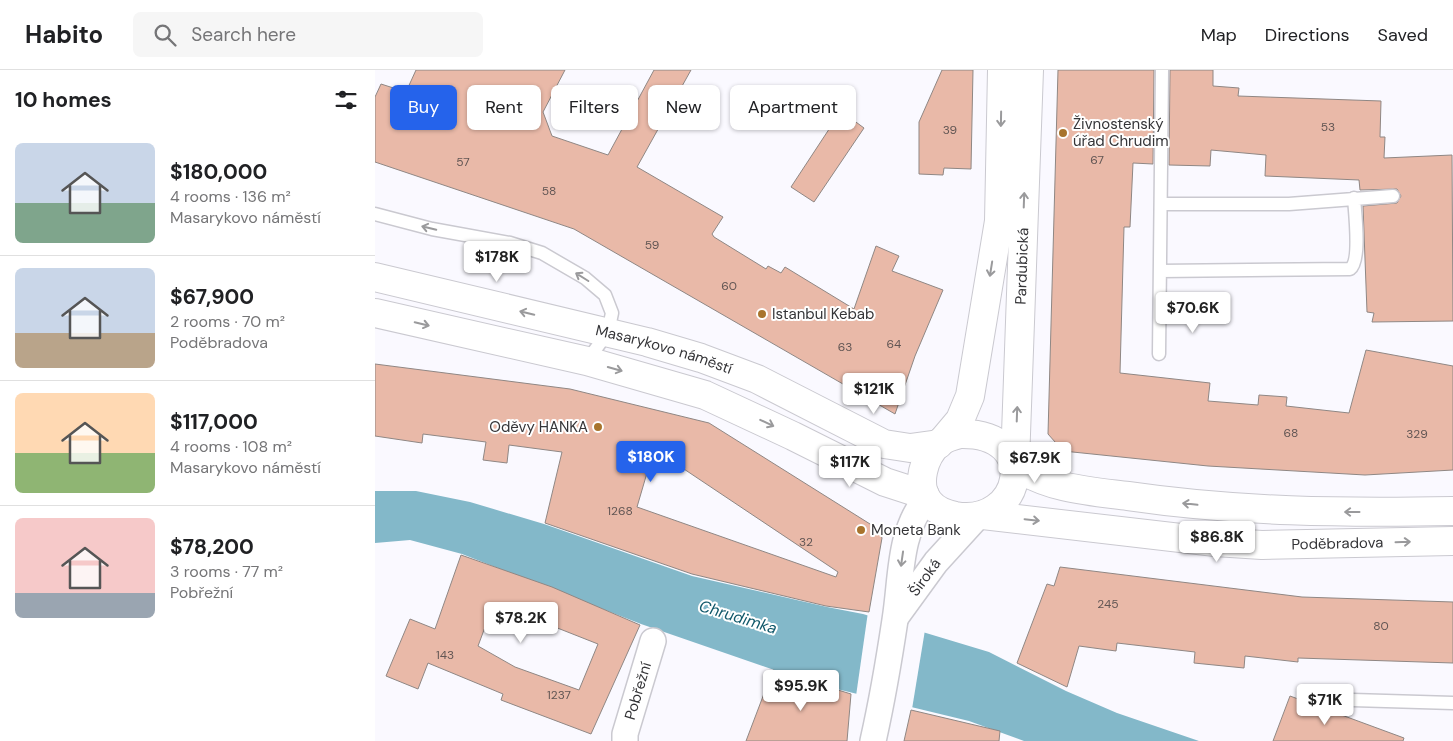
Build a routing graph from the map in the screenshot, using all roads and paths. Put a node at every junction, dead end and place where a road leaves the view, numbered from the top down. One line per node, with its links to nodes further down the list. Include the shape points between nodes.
1 (1002, 70): 14 (main road, Pardubická, one-way to 14, via 997,231 969,396 960,420)
2 (1029, 70): 15 (main road, Pardubická, one-way to 2)
3 (1162, 70): 6 (lane)
4 (1393, 196): 5 (lane)
5 (1354, 198): 6 (lane, via 1282,204); 8 (lane, via 1356,254 1355,264 1349,270)
6 (1161, 204): 8 (lane)
7 (375, 214): 11 (lane, one-way to 7, via 612,313 605,295 585,278 542,253)
8 (1160, 271): 12 (lane)
9 (375, 277): 11 (main road, Masarykovo náměstí, one-way to 9)
10 (375, 313): 13 (main road, one-way to 13)
11 (608, 332): 13 (lane); 14 (main road, Masarykovo náměstí, via 732,369 884,444 910,448)
12 (1159, 354)
13 (587, 361): 16 (main road, one-way to 16, via 705,395 885,482)
14 (941, 442): 15 (main road, via 960,434 978,435 1001,447); 16 (main road, via 928,457 923,472)
15 (1015, 465): 17 (main road, Poděbradova, one-way to 15, via 1350,512 1221,508 1051,484); 18 (main road, via 1014,482 1006,496)
16 (925, 497): 18 (main road, via 931,505 949,515); 20 (street, Široká, one-way to 20, via 913,516 903,547)
17 (1453, 510)
18 (980, 516): 19 (main road, Poděbradova, one-way to 19, via 1253,544); 20 (street, Široká, via 936,562)
19 (1453, 541)
20 (896, 617): 25 (street, Široká)
21 (653, 641): 24 (street, Pobřežní)
22 (1319, 699): 23 (lane)
23 (1453, 703)
24 (625, 741)
25 (873, 741)

